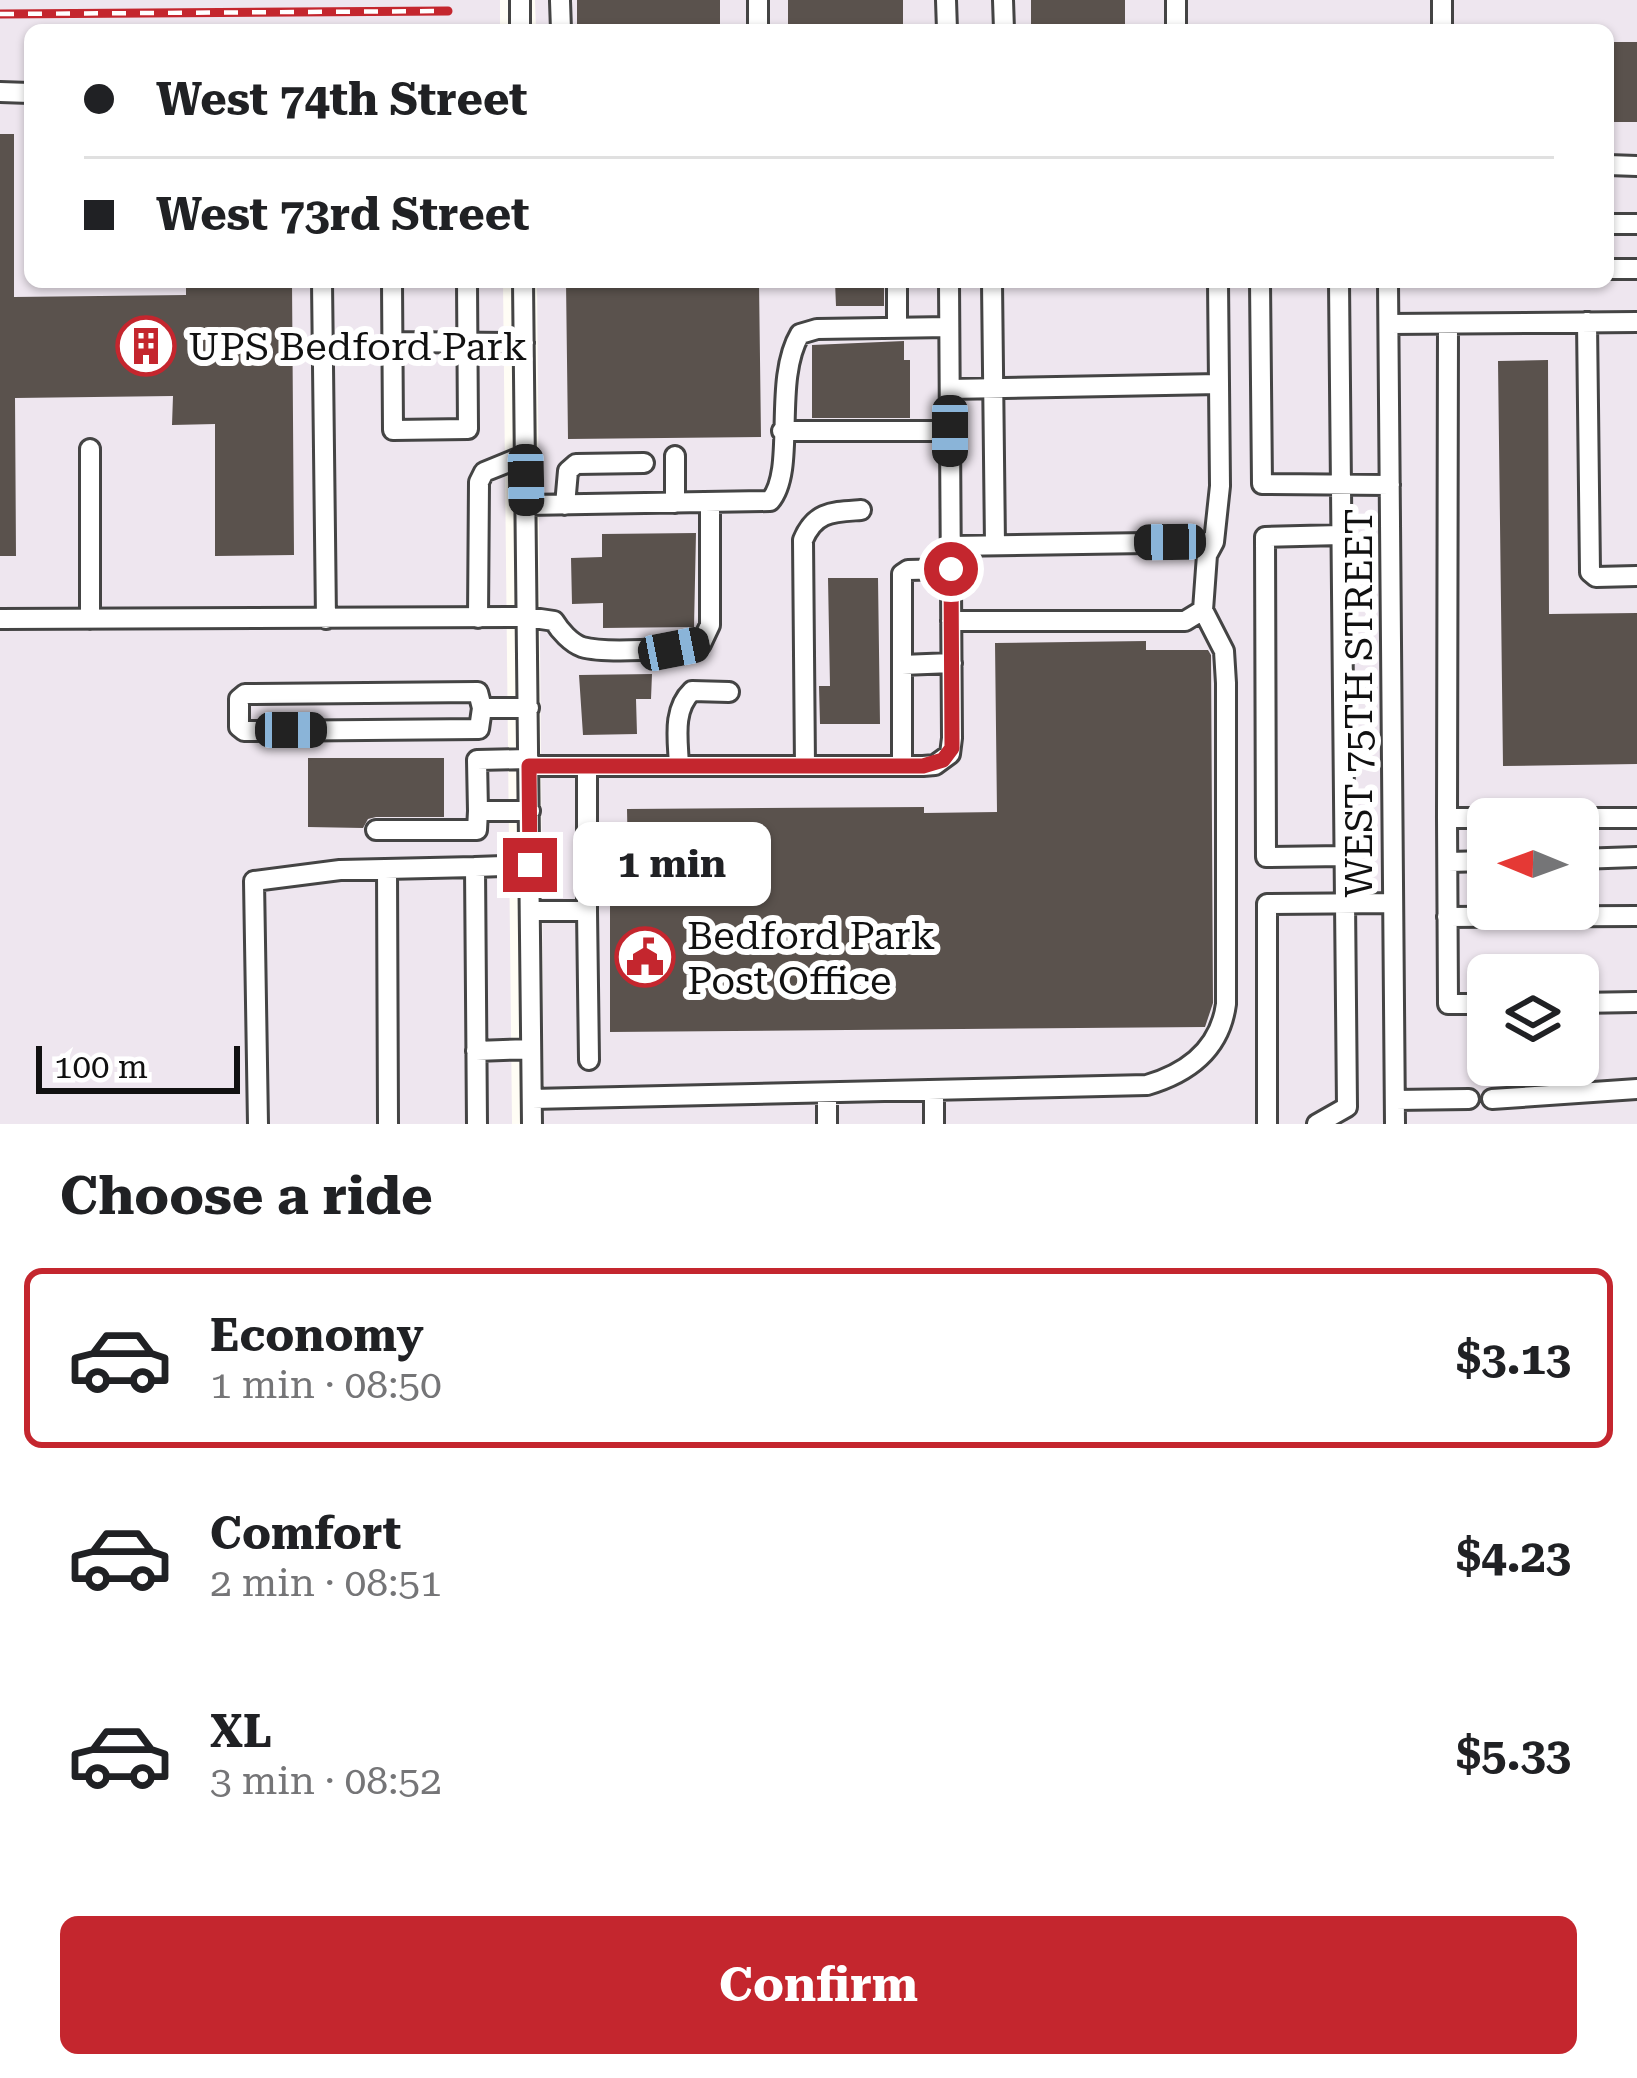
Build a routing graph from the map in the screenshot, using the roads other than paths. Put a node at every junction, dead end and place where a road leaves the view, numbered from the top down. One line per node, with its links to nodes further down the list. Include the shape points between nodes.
1 (322, 288): 48 (street)
2 (392, 288): 18 (street)
3 (467, 288): 19 (street)
4 (524, 288): 20 (street)
5 (897, 288): 16 (street)
6 (949, 288): 17 (street)
7 (992, 288): 22 (street)
8 (1219, 288): 21 (street)
9 (1260, 288): 30 (street, via 1262,484)
10 (1339, 288): 30 (street)
11 (1389, 288): 14 (street, WEST 75TH STREET)
12 (1587, 322): 13 (street); 15 (street); 42 (street, via 1590,572)
13 (1637, 322)
14 (1394, 324): 15 (street); 31 (street, WEST 75TH STREET)
15 (1448, 324): 62 (street)
16 (897, 327): 17 (street); 24 (street, via 800,334 788,355)
17 (949, 327): 23 (street)
18 (393, 342): 19 (street); 19 (street, via 393,430 468,429)
19 (468, 343): 20 (street)
20 (524, 343): 27 (street)
21 (1219, 384): 22 (street); 38 (street)
22 (993, 387): 23 (street); 39 (street)
23 (950, 389): 25 (street)
24 (782, 431): 25 (street); 32 (street, via 770,501)
25 (950, 431): 40 (street)
26 (90, 449): 47 (street)
27 (526, 454): 34 (street); 45 (street, via 484,472 479,482)
28 (675, 456): 33 (street)
29 (644, 463): 35 (street, via 576,464)
30 (1341, 485): 31 (street); 37 (street)
31 (1390, 485): 74 (street, WEST 75TH STREET)
32 (710, 502): 33 (street); 44 (street, via 710,625 701,644 582,647 554,621)
33 (675, 503): 35 (street)
34 (526, 505): 35 (street); 44 (street)
35 (565, 505)
36 (862, 510): 58 (street, via 824,513 803,540)
37 (1341, 535): 65 (street); 65 (street, via 1265,537 1266,857)
38 (1214, 542): 39 (street); 43 (street)
39 (995, 545): 40 (street)
40 (951, 546): 41 (street)
41 (951, 569): 49 (street); 51 (street, via 902,574)
42 (1637, 576)
43 (1203, 610): 49 (street, via 1185,621); 86 (street, via 1224,652 1226,683 1222,1029 1179,1076 1147,1085)
44 (527, 617): 45 (street); 54 (street)
45 (478, 618): 48 (street)
46 (0, 619): 47 (street)
47 (90, 619): 48 (street)
48 (326, 620)
49 (951, 621): 50 (street)
50 (952, 663): 51 (street); 59 (street, via 950,754 935,765)
51 (902, 664): 59 (street)
52 (729, 692): 57 (street, via 692,691 682,701)
53 (482, 708): 53 (street, via 478,692 238,699 244,731 478,729); 54 (street)
54 (529, 708): 55 (street)
55 (529, 763): 56 (street); 60 (street, via 477,760); 61 (street)
56 (587, 766): 57 (street); 76 (street)
57 (679, 766): 58 (street)
58 (805, 766): 59 (street)
59 (902, 766)
60 (478, 811): 61 (street); 64 (street, via 477,830)
61 (530, 811): 70 (street)
62 (1448, 818): 63 (street); 68 (street)
63 (1637, 818)
64 (376, 830)
65 (1344, 856): 73 (street)
66 (1637, 857): 67 (street)
67 (1599, 858)
68 (1448, 862): 69 (street); 78 (street)
69 (1467, 862)
70 (530, 865): 71 (street); 75 (street)
71 (475, 867): 72 (street); 83 (street)
72 (387, 869): 93 (street, via 254,880); 94 (street)
73 (1344, 903): 74 (street); 99 (street, via 1267,904); 100 (street, via 1347,1107)
74 (1393, 903): 91 (street, WEST 75TH STREET)
75 (530, 911): 76 (street); 82 (street)
76 (587, 911): 84 (street)
77 (1637, 916): 78 (street)
78 (1448, 917): 81 (street, via 1448,1004)
79 (1637, 1002): 80 (street)
80 (1599, 1003)
81 (1467, 1004)
82 (531, 1049): 83 (street); 90 (street)
83 (476, 1051): 95 (street)
84 (589, 1060)
85 (1637, 1089): 89 (street)
86 (934, 1090): 87 (street); 98 (street)
87 (827, 1093): 90 (street); 97 (street)
88 (1469, 1099): 92 (street)
89 (1492, 1099)
90 (532, 1100): 96 (street)
91 (1395, 1100): 92 (street); 101 (street, WEST 75TH STREET)
92 (1417, 1100): 102 (street)
93 (258, 1124)
94 (388, 1124)
95 (477, 1124)
96 (532, 1124)
97 (827, 1124)
98 (934, 1124)
99 (1267, 1124)
100 (1317, 1124)
101 (1395, 1124)
102 (1418, 1124)

